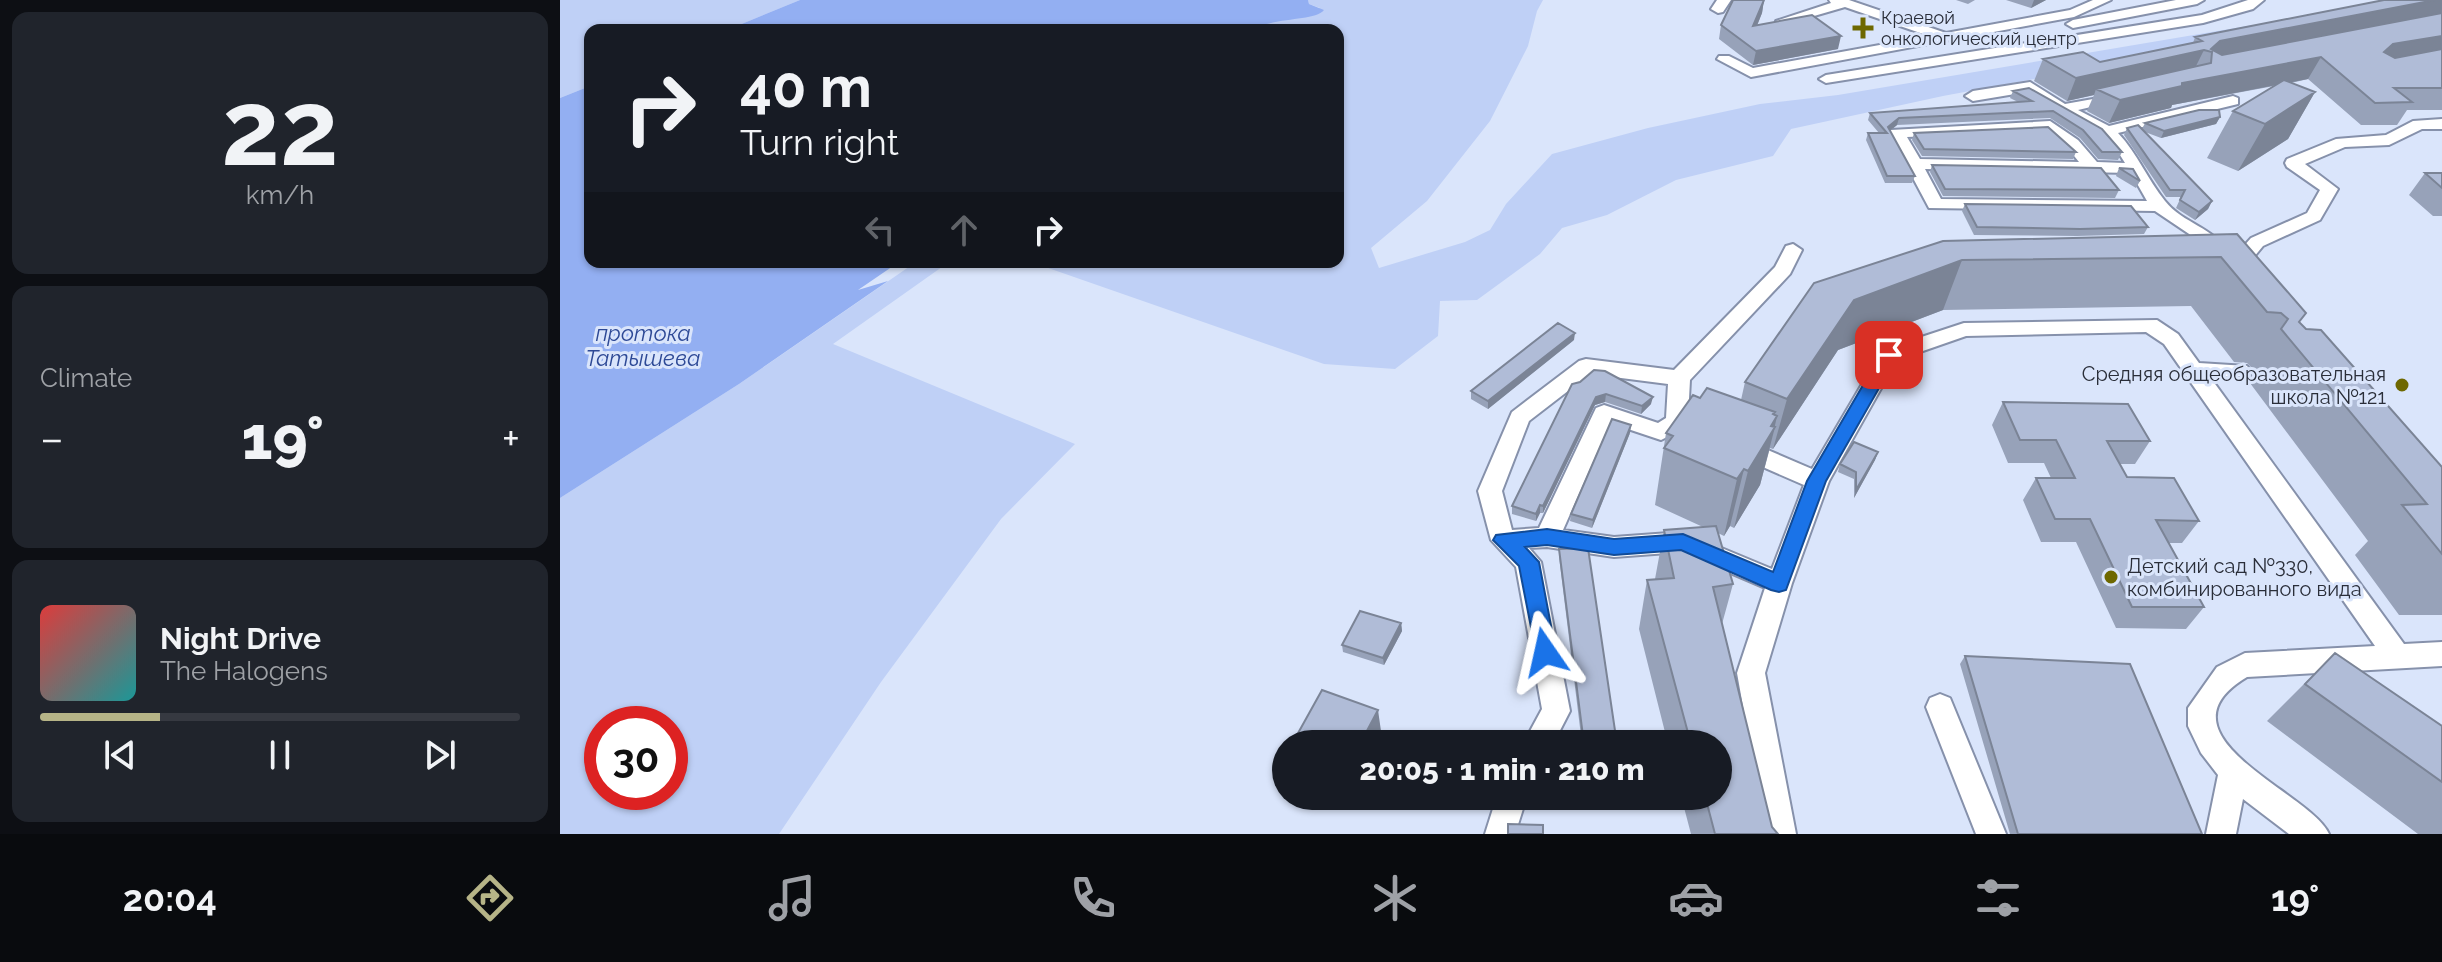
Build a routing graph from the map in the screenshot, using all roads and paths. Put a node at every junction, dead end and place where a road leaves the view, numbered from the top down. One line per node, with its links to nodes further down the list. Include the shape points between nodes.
1 (2104, 0): 6 (street, via 2074,13)
2 (2197, 0): 7 (street)
3 (2257, 0): 8 (street, via 2203,19)
4 (1840, 2): 5 (street); 6 (street)
5 (1783, 21)
6 (1945, 36): 7 (street); 9 (street, via 1751,73)
7 (1964, 44): 8 (street)
8 (1980, 53): 10 (street)
9 (1724, 59)
10 (1826, 79)
11 (2136, 93): 14 (street)
12 (1973, 96): 14 (street, via 2030,87)
13 (2233, 101): 16 (street)
14 (2064, 109): 16 (street)
15 (2442, 124): 20 (street, via 2419,124 2389,140 2342,142 2293,163 2329,189 2314,216 2257,242 2236,277 2214,242)
16 (2107, 131): 19 (street)
17 (1914, 164): 18 (street); 18 (street, via 1897,133 2050,126); 20 (street, via 1935,204)
18 (2091, 166): 19 (street)
19 (2134, 168): 20 (street)
20 (2159, 206)
21 (1793, 250): 24 (street, via 1783,270)
22 (2195, 370): 23 (street); 26 (street, via 2171,339 2150,325 1964,330 1889,355); 31 (street)
23 (2240, 371)
24 (1679, 378): 25 (street); 28 (street, via 1586,366 1520,417 1490,491)
25 (1677, 421): 26 (street); 27 (street, via 1661,432 1604,413)
26 (1817, 481): 29 (street)
27 (1547, 537): 28 (street); 29 (street, via 1614,547 1683,542)
28 (1503, 540): 35 (street, via 1528,562 1556,711)
29 (1779, 583): 39 (street, via 1751,673)
30 (2442, 654): 31 (street)
31 (2398, 657): 32 (street)
32 (2298, 662): 33 (street); 36 (street, via 2230,671 2202,707 2209,739)
33 (2338, 690)
34 (1940, 707): 40 (street)
35 (1545, 730)
36 (2234, 772): 41 (street); 42 (street)
37 (1508, 810): 38 (street)
38 (1500, 834)
39 (1781, 834)
40 (1991, 834)
41 (2221, 834)
42 (2314, 834)

